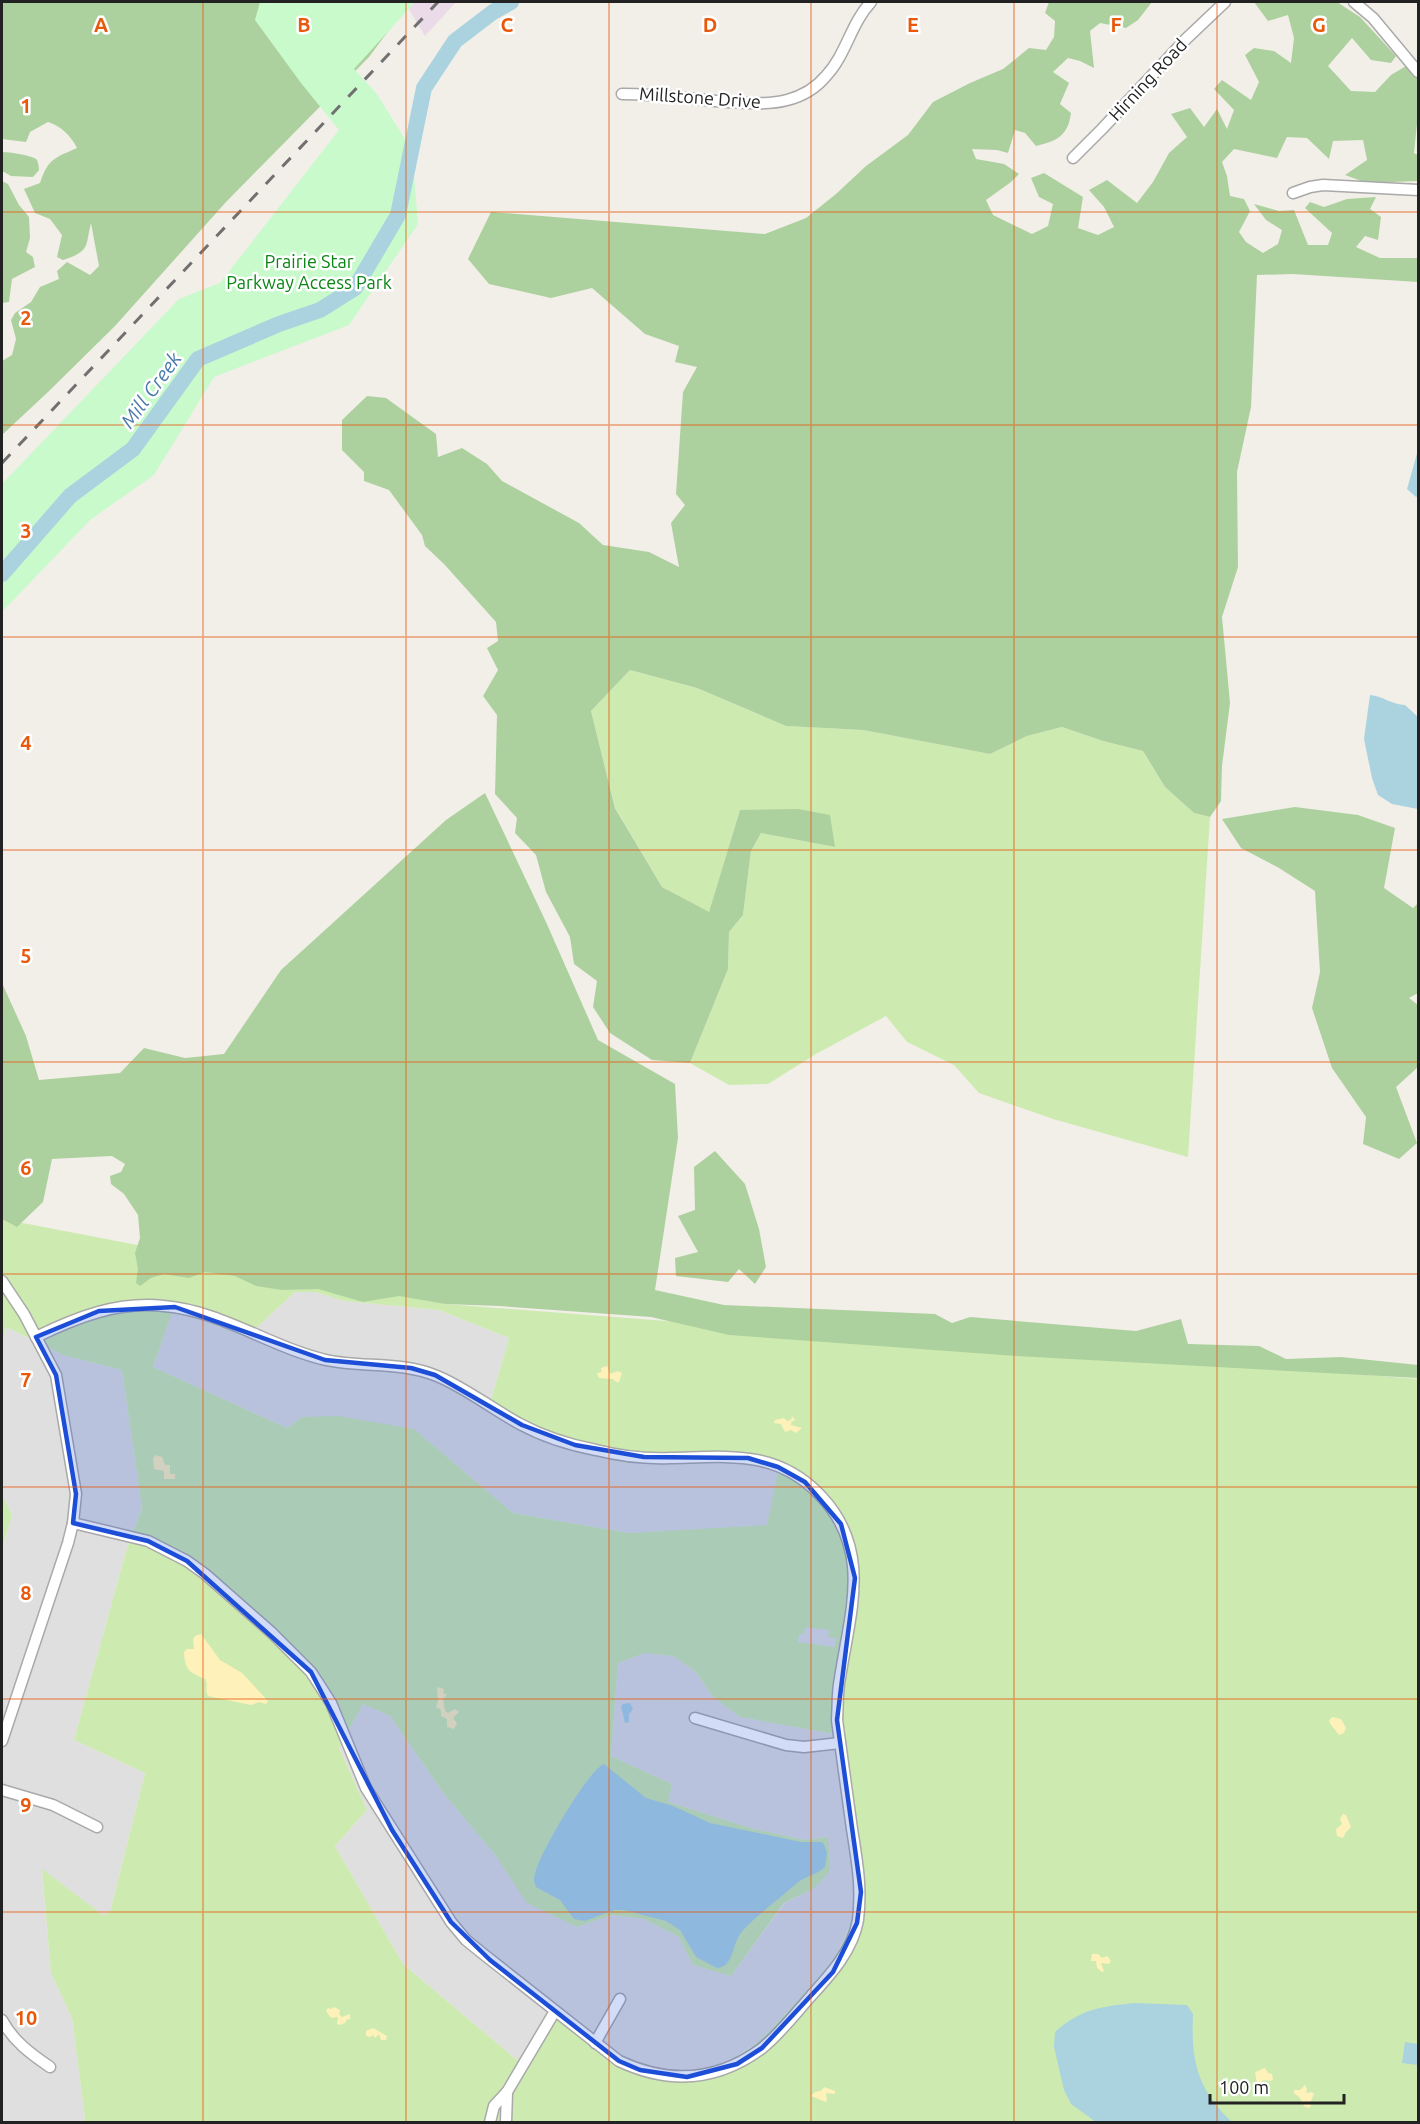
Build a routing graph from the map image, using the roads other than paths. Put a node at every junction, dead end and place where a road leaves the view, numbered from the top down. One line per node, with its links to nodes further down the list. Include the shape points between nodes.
1 (871, 2): 5 (street, Millstone Drive, via 828,75 796,97 780,102 742,103)
2 (1225, 2): 6 (street, Hirning Road)
3 (1354, 2): 4 (street, via 1373,18)
4 (1419, 72)
5 (622, 94)
6 (1072, 158)
7 (1419, 190): 8 (street, via 1323,185)
8 (1293, 193)
9 (2, 1281): 10 (street)
10 (36, 1337): 11 (street, via 56,1375 76,1494); 14 (street, via 99,1311 130,1306 175,1307 220,1319 325,1360 424,1371 522,1425 575,1445 645,1457 732,1456 778,1467 805,1482 831,1508 853,1559 854,1597 839,1680)
11 (73, 1523): 13 (street); 18 (street, via 148,1541 187,1561 271,1632 311,1672 331,1703 366,1788 451,1922 466,1940)
12 (695, 1718): 14 (street, via 786,1745)
13 (2, 1742)
14 (840, 1743): 21 (street, via 861,1892 849,1948 833,1972 762,2048 737,2064 710,2074 663,2076 640,2070 619,2061)
15 (2, 1790): 16 (street, via 53,1805)
16 (97, 1827)
17 (620, 1999): 21 (street)
18 (555, 2011): 21 (street); 23 (street)
19 (2, 2020): 20 (street)
20 (6, 2038): 22 (street)
21 (595, 2043)
22 (50, 2067)
23 (507, 2092): 24 (street, via 495,2106); 25 (street)
24 (490, 2122)
25 (506, 2122)

